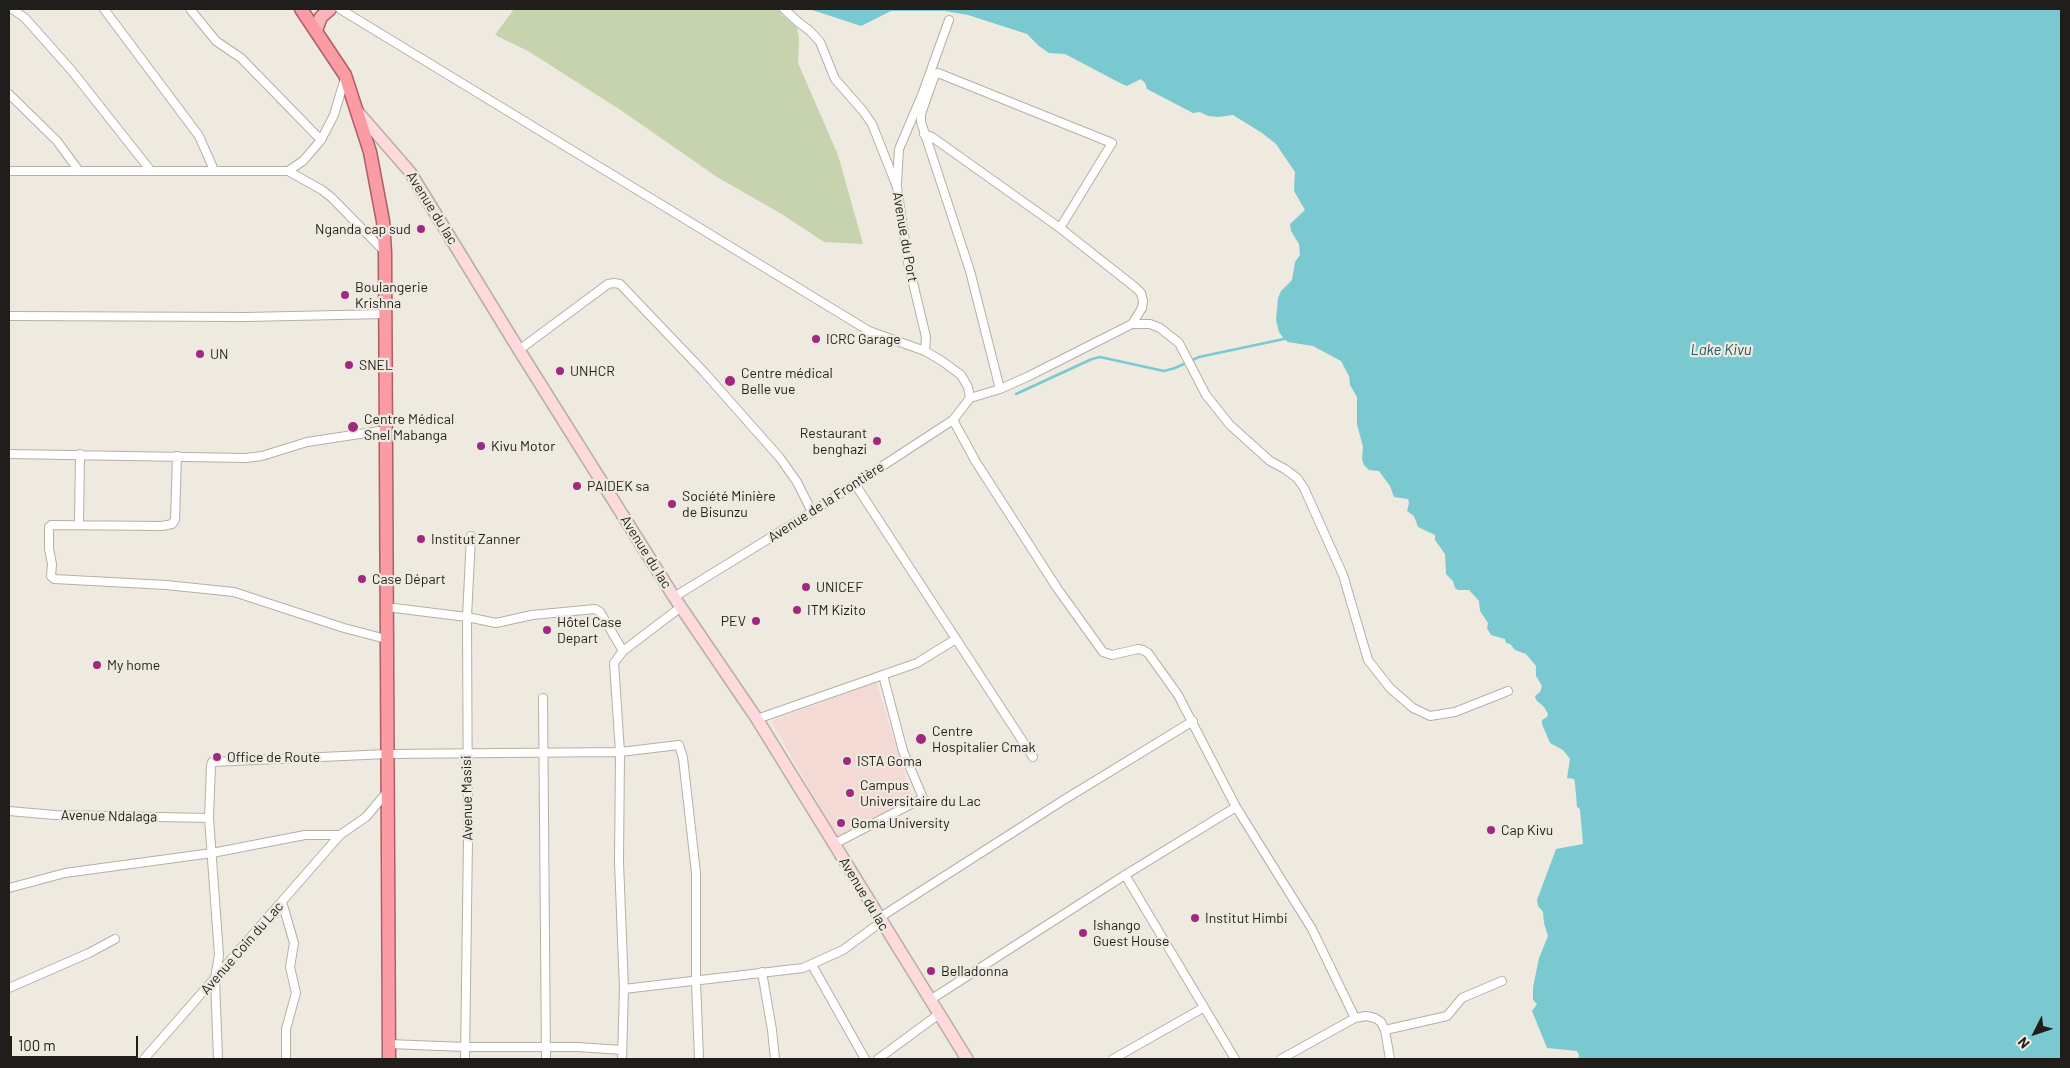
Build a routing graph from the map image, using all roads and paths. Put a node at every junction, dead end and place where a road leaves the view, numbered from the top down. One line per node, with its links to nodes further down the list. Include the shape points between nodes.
1 (12, 9): 18 (street, via 25,18 72,71)
2 (104, 9): 15 (street, via 199,136)
3 (190, 9): 14 (street, via 216,41 241,58)
4 (301, 9): 9 (highway)
5 (330, 9): 9 (main road, via 321,17)
6 (340, 9): 27 (street, via 869,332)
7 (784, 9): 20 (street, Avenue du Port, via 820,42 835,78 868,117)
8 (949, 20): 20 (street, via 899,149)
9 (316, 30): 10 (highway)
10 (345, 75): 12 (highway); 14 (street, via 334,115)
11 (9, 94): 17 (street, via 58,141)
12 (356, 110): 22 (highway, via 377,186); 26 (main road, Avenue du lac, via 410,172)
13 (924, 134): 21 (street); 21 (street, via 921,114 934,77 938,74 1112,143); 28 (street, via 970,271)
14 (321, 140): 19 (street, via 303,161)
15 (214, 170): 18 (street); 19 (street)
16 (9, 171): 17 (street)
17 (79, 171): 18 (street)
18 (151, 171)
19 (288, 172): 22 (street, via 332,198)
20 (897, 188): 27 (street, Avenue du Port, via 908,262 926,337)
21 (1060, 228): 25 (street, via 1141,293 1142,308)
22 (385, 252): 23 (highway)
23 (385, 314): 24 (street); 31 (highway)
24 (9, 316)
25 (1132, 324): 28 (street); 46 (street, via 1150,324 1179,343 1206,395 1230,425 1270,461 1297,478 1343,575 1368,660 1390,688 1413,708 1430,716 1455,712)
26 (519, 350): 36 (street, via 608,284 620,284 780,458); 39 (main road, Avenue du lac)
27 (925, 351): 29 (street, via 961,375)
28 (1000, 389): 29 (street)
29 (970, 398): 30 (street, Avenue de la Frontière)
30 (953, 420): 35 (street, Avenue de la Frontière); 49 (street, via 976,462 1057,588 1103,652 1112,655 1138,649 1148,654)
31 (386, 430): 34 (street, via 307,442 246,458); 40 (highway)
32 (9, 454): 33 (street)
33 (80, 454): 34 (street); 37 (street)
34 (177, 456): 37 (street, via 175,520 172,524)
35 (855, 484): 36 (street, Avenue de la Frontière); 43 (street)
36 (812, 512): 39 (street, Avenue de la Frontière)
37 (79, 524): 42 (street, via 49,527 51,576 54,579 234,592 344,628)
38 (471, 536): 41 (street, Avenue Masisi)
39 (678, 602): 44 (street, Avenue de la Frontière); 48 (main road, Avenue du lac)
40 (386, 607): 41 (street); 42 (highway)
41 (467, 617): 44 (street, via 496,623 532,615 595,609); 52 (street, Avenue Masisi)
42 (386, 638): 51 (highway)
43 (956, 639): 45 (street, via 917,663); 54 (street)
44 (623, 651): 50 (street, via 614,663)
45 (883, 675): 48 (street); 60 (street, via 903,751 923,798)
46 (1508, 691)
47 (543, 698): 53 (street)
48 (757, 719): 60 (main road, Avenue du lac)
49 (1193, 721): 56 (street); 65 (street, via 1070,796)
50 (620, 752): 53 (street); 70 (street, via 679,745 696,873); 73 (street, via 619,862)
51 (387, 754): 52 (street); 55 (highway); 58 (street, via 216,760 210,765)
52 (466, 754): 53 (street); 80 (street, Avenue Masisi)
53 (544, 754): 81 (street)
54 (1033, 758)
55 (387, 792): 59 (street, Avenue Coin du Lac, via 366,817); 79 (highway)
56 (1236, 807): 62 (street); 77 (street, via 1312,930)
57 (9, 811): 58 (street, Avenue Ndalaga)
58 (209, 818): 61 (street)
59 (340, 835): 61 (street, via 306,835); 64 (street, Avenue Coin du Lac)
60 (834, 844): 65 (main road, Avenue du lac)
61 (212, 853): 63 (street, via 65,873); 69 (street, via 219,955)
62 (1124, 875): 74 (street); 75 (street)
63 (9, 888)
64 (282, 902): 69 (street, Avenue Coin du Lac); 85 (street, via 294,943 290,967 296,993 286,1029)
65 (880, 920): 67 (street, via 843,950); 74 (main road, Avenue du lac)
66 (115, 939): 72 (street)
67 (812, 965): 68 (street); 92 (street)
68 (762, 972): 70 (street); 91 (street)
69 (215, 978): 83 (street, Avenue Coin du Lac); 84 (street)
70 (696, 981): 73 (street); 90 (street)
71 (1502, 981): 78 (street, via 1462,998 1447,1016)
72 (9, 988)
73 (624, 989): 82 (street)
74 (930, 1000): 76 (main road, Avenue du lac)
75 (1203, 1008): 95 (street); 96 (street)
76 (939, 1014): 93 (street); 94 (main road, Avenue du lac)
77 (1354, 1018): 78 (street, via 1375,1018); 97 (street)
78 (1385, 1030): 98 (street)
79 (389, 1044): 80 (street); 86 (highway)
80 (465, 1047): 81 (street); 87 (street, Avenue Masisi)
81 (546, 1047): 82 (street); 88 (street)
82 (622, 1050): 89 (street)
83 (144, 1059)
84 (218, 1059)
85 (286, 1059)
86 (389, 1059)
87 (465, 1059)
88 (546, 1059)
89 (622, 1059)
90 (699, 1059)
91 (774, 1059)
92 (865, 1059)
93 (878, 1059)
94 (967, 1059)
95 (1113, 1059)
96 (1235, 1059)
97 (1281, 1059)
98 (1390, 1059)

